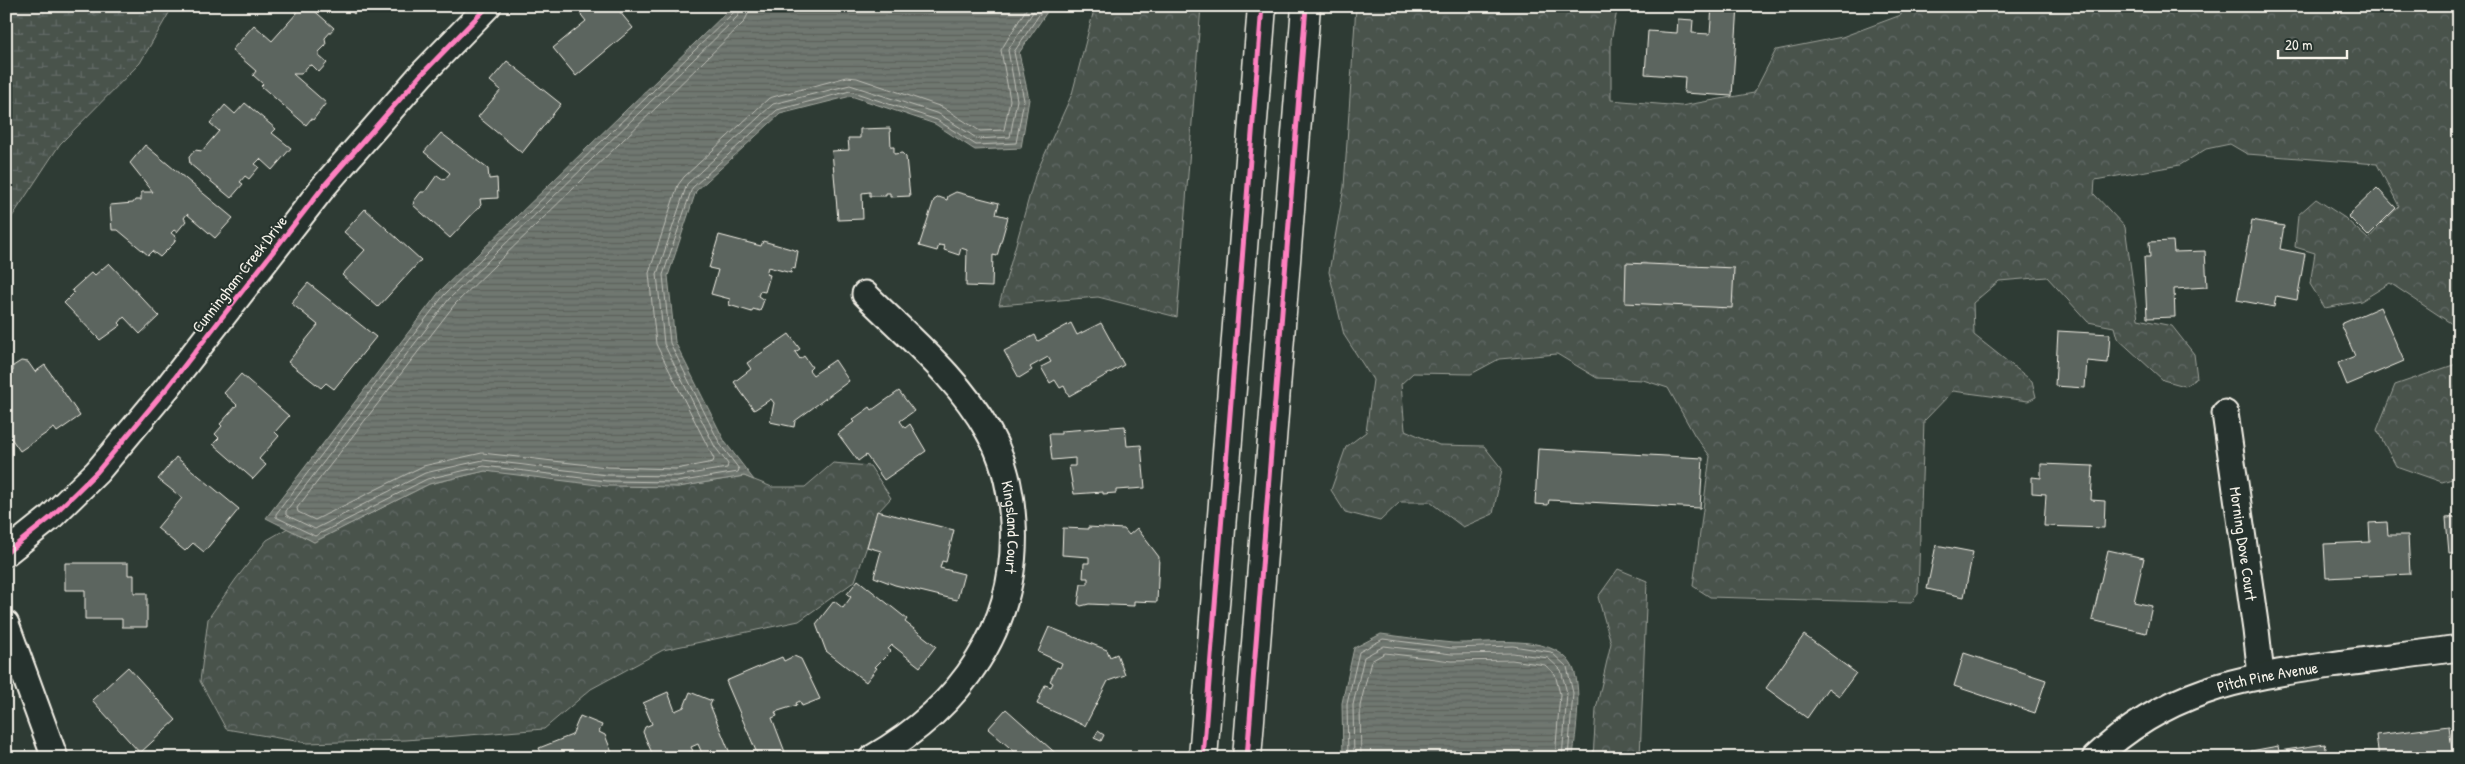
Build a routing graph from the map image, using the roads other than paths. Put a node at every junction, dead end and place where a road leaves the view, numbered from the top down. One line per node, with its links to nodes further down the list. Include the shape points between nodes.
1 (488, 6): 8 (street, Cunningham Creek Drive, via 324,186 167,388 97,472 50,518)
2 (1262, 6): 5 (main road)
3 (1306, 6): 6 (main road)
4 (865, 294): 13 (street, Kingsland Court, via 966,396 989,432 1003,466 1012,501 1014,537 1004,605 993,635 972,670 946,702 918,728)
5 (1232, 390): 6 (main road); 14 (main road)
6 (1274, 396): 15 (main road)
7 (2225, 413): 11 (street, Morning Dove Court)
8 (6, 553)
9 (6, 624): 12 (street)
10 (2459, 648): 11 (street, Pitch Pine Avenue)
11 (2261, 675): 16 (street, Pitch Pine Avenue, via 2200,691 2172,703 2134,726)
12 (55, 758)
13 (872, 758)
14 (1203, 758)
15 (1247, 758)
16 (2096, 758)

